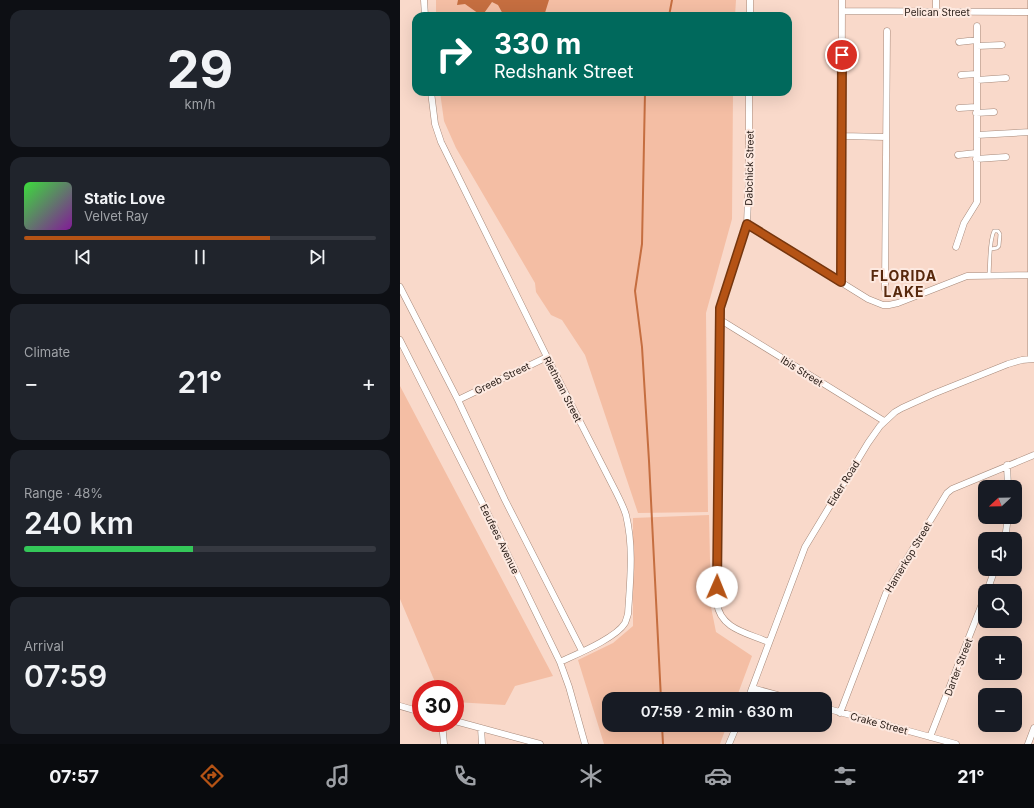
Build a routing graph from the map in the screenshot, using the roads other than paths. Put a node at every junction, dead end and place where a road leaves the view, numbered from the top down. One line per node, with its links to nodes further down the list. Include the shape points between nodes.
1 (424, 0): 7 (street)
2 (750, 0): 8 (street)
3 (842, 0): 6 (street)
4 (936, 0): 9 (street)
5 (1032, 0): 10 (street)
6 (842, 11): 9 (street, Pelican Street); 26 (street)
7 (425, 12)
8 (750, 12)
9 (936, 12): 10 (street, Pelican Street)
10 (1032, 12): 24 (street)
11 (977, 26): 14 (street)
12 (887, 31): 27 (street)
13 (959, 42): 14 (street)
14 (977, 43): 15 (street); 17 (street)
15 (1002, 45)
16 (961, 75): 17 (street)
17 (976, 77): 18 (street); 22 (street)
18 (1006, 78)
19 (432, 96): 42 (street, Riethaan Street, via 435,124 441,142)
20 (749, 96): 32 (street, Dabchick Street)
21 (959, 108): 22 (street)
22 (976, 110): 23 (street); 25 (street)
23 (994, 112)
24 (1031, 132): 25 (street); 31 (street)
25 (977, 135): 29 (street)
26 (842, 136): 27 (street); 37 (street)
27 (886, 137): 39 (street)
28 (958, 155): 29 (street)
29 (976, 156): 30 (street); 33 (street, via 977,202 964,223)
30 (1006, 157)
31 (1033, 171): 36 (street)
32 (747, 224): 37 (street); 40 (street, Dabchick Street, via 720,308)
33 (956, 247)
34 (991, 249): 34 (lane, via 999,246 998,231 993,234); 35 (lane)
35 (989, 275): 36 (street); 37 (street, via 962,277 890,305 868,299)
36 (1032, 275): 43 (street)
37 (841, 282)
38 (400, 287): 44 (street)
39 (885, 289)
40 (719, 319): 45 (street, Ibis Street); 50 (street, Dabchick Street, via 718,610 726,623)
41 (400, 340): 52 (street, Eeufees Avenue)
42 (547, 357): 44 (street, Greeb Street); 51 (street, Riethaan Street, via 626,514 630,540 629,601 625,623 610,637)
43 (1032, 359): 45 (street, Eider Road, via 1008,364 933,394 902,408)
44 (458, 400): 51 (street, via 505,500)
45 (884, 421): 50 (street, Eider Road, via 805,547)
46 (1034, 455): 47 (street, Hamerkop Street)
47 (1007, 465): 48 (street); 59 (street, Hamerkop Street, via 947,493 886,593)
48 (1008, 480)
49 (978, 614): 66 (street, Darter Street)
50 (768, 642): 53 (street, Eider Road)
51 (582, 651): 52 (street, Riethaan Street)
52 (560, 662): 71 (street, Eeufees Avenue)
53 (752, 688): 54 (street, Eider Road); 55 (street)
54 (751, 692)
55 (767, 692)
56 (400, 706): 57 (street)
57 (412, 709)
58 (832, 710): 59 (street, Crake Street)
59 (840, 713): 66 (street, Crake Street)
60 (464, 723): 61 (street)
61 (481, 728): 65 (street); 68 (street)
62 (1034, 728): 74 (street)
63 (443, 732): 67 (street)
64 (734, 732): 72 (street)
65 (510, 736): 69 (street); 70 (street)
66 (930, 737): 73 (street, Crake Street)
67 (444, 744)
68 (482, 744)
69 (511, 744)
70 (540, 744)
71 (585, 744)
72 (729, 744)
73 (956, 744)
74 (1028, 744)

